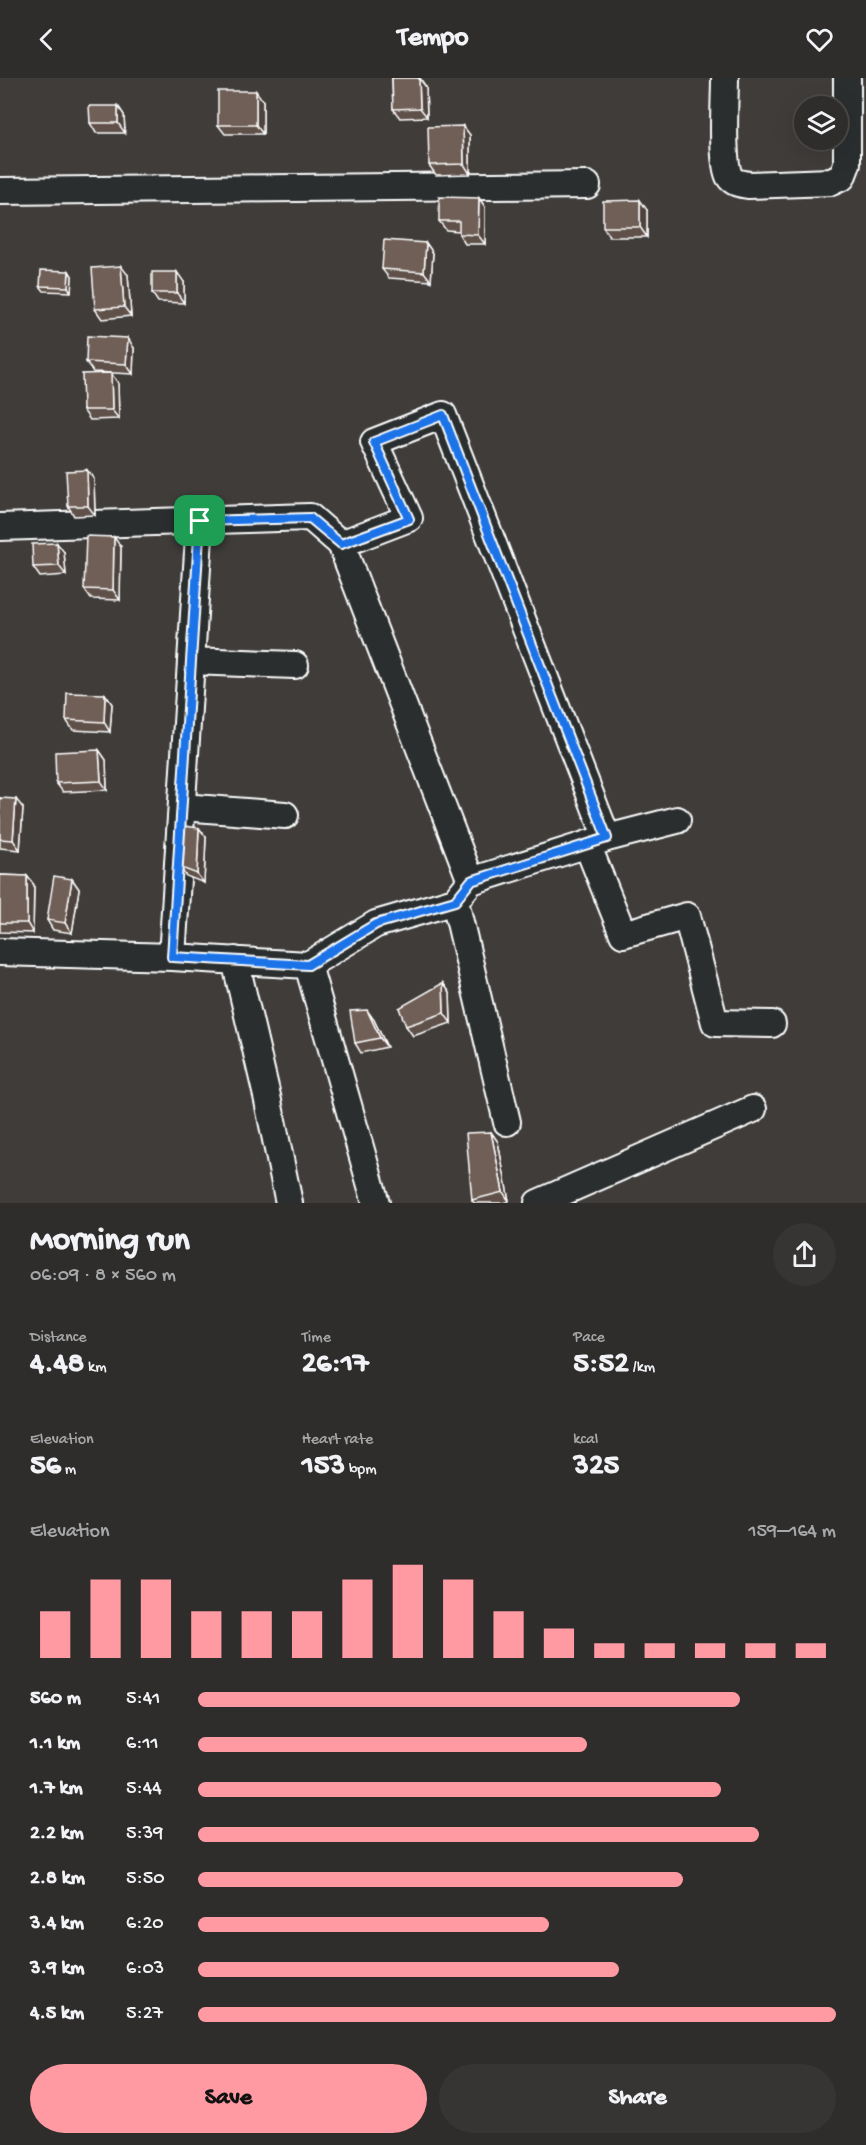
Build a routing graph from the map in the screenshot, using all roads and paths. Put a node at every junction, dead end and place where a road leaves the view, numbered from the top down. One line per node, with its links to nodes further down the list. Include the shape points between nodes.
1 (725, 78): 2 (street, via 725,159 729,177 738,184 749,185 831,183 842,177 848,164)
2 (847, 78)
3 (587, 185): 4 (street)
4 (0, 191)
5 (200, 521): 6 (street); 7 (street, via 310,518); 8 (street)
6 (0, 527)
7 (341, 544): 13 (street, via 409,519 374,442 443,415); 14 (street)
8 (191, 661): 9 (street); 10 (street)
9 (295, 665)
10 (182, 807): 11 (street); 16 (street)
11 (285, 815)
12 (677, 820): 13 (street)
13 (597, 841): 14 (street); 19 (street, via 624,934 687,916 715,1023)
14 (463, 891): 18 (street, via 376,924); 21 (street)
15 (0, 952): 16 (street)
16 (172, 957): 17 (street)
17 (235, 960): 18 (street); 22 (street)
18 (308, 965): 23 (street)
19 (772, 1024)
20 (753, 1109): 24 (street)
21 (507, 1122)
22 (289, 1203)
23 (376, 1203)
24 (538, 1203)

